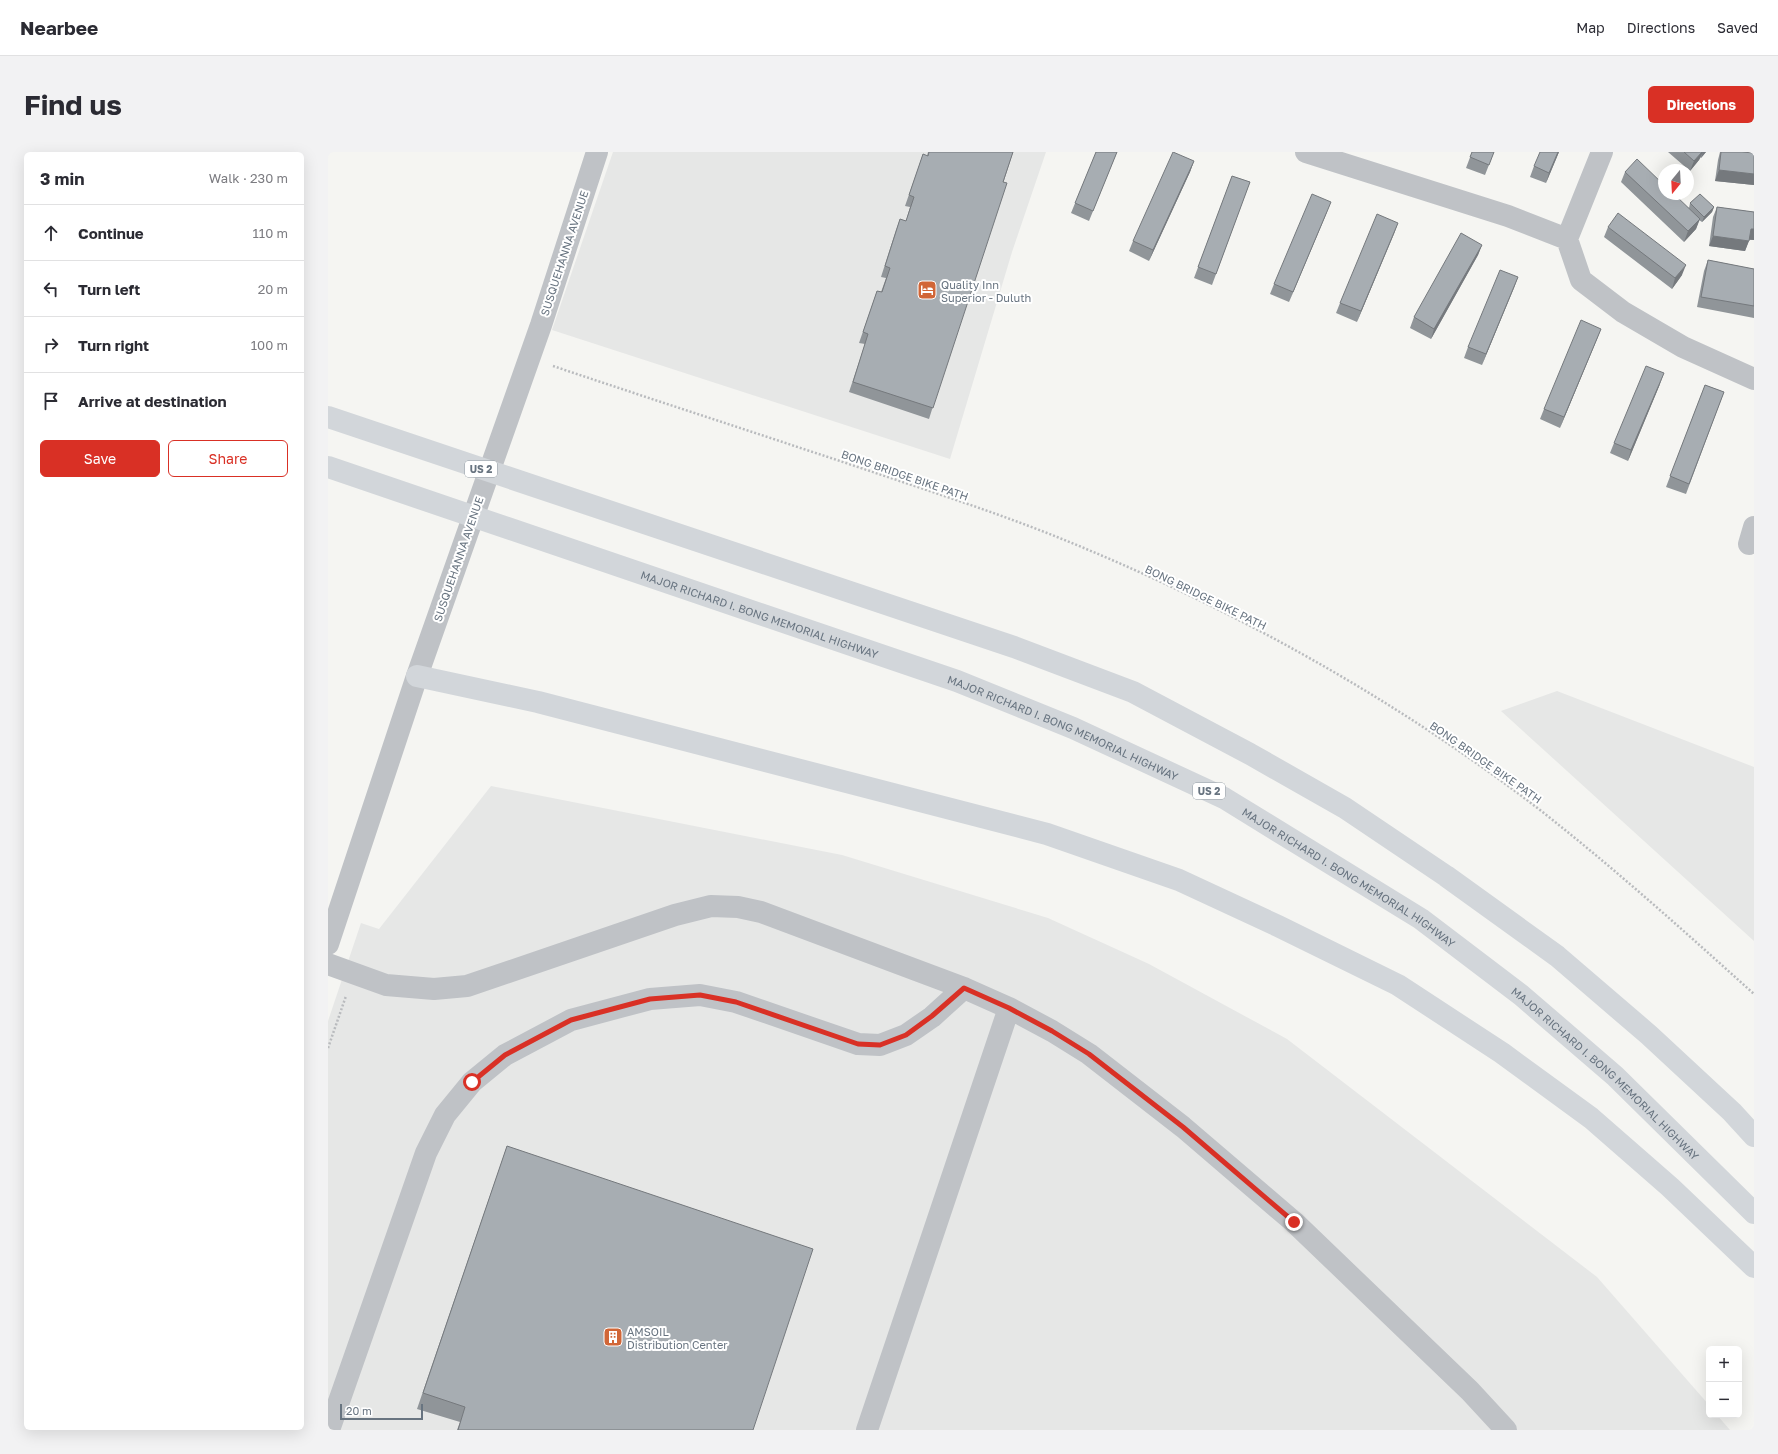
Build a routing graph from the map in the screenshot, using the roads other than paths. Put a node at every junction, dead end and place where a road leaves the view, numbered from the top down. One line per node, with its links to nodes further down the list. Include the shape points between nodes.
1 (597, 152): 8 (street, SUSQUEHANNA AVENUE, via 541,326)
2 (1306, 152): 4 (street, via 1508,216)
3 (1602, 152): 4 (street)
4 (1567, 239): 5 (street, via 1581,280 1623,312 1683,347)
5 (1754, 379)
6 (328, 417): 13 (highway, US 2, via 1014,647 1133,692 1345,808 1446,876 1557,956 1649,1035 1732,1112)
7 (328, 467): 14 (highway, MAJOR RICHARD I. BONG MEMORIAL HIGHWAY / US 2, via 957,681 1073,728 1224,798 1421,919 1521,995 1615,1076)
8 (417, 676): 9 (street, SUSQUEHANNA AVENUE); 15 (highway, via 538,702 1047,834 1178,880 1398,985 1502,1053 1591,1118 1670,1187)
9 (328, 944)
10 (328, 964): 11 (street, via 386,985 434,989 467,986 674,915 711,906 738,906 761,912)
11 (964, 988): 12 (street); 16 (street, via 906,1035 880,1045 858,1044 736,1002 700,995 650,999 571,1020 505,1055 472,1082 445,1115 426,1153)
12 (1009, 1008): 17 (street); 18 (street, via 1089,1054 1183,1127 1294,1222 1470,1391)
13 (1754, 1136)
14 (1754, 1213)
15 (1754, 1267)
16 (329, 1430)
17 (867, 1430)
18 (1506, 1430)

